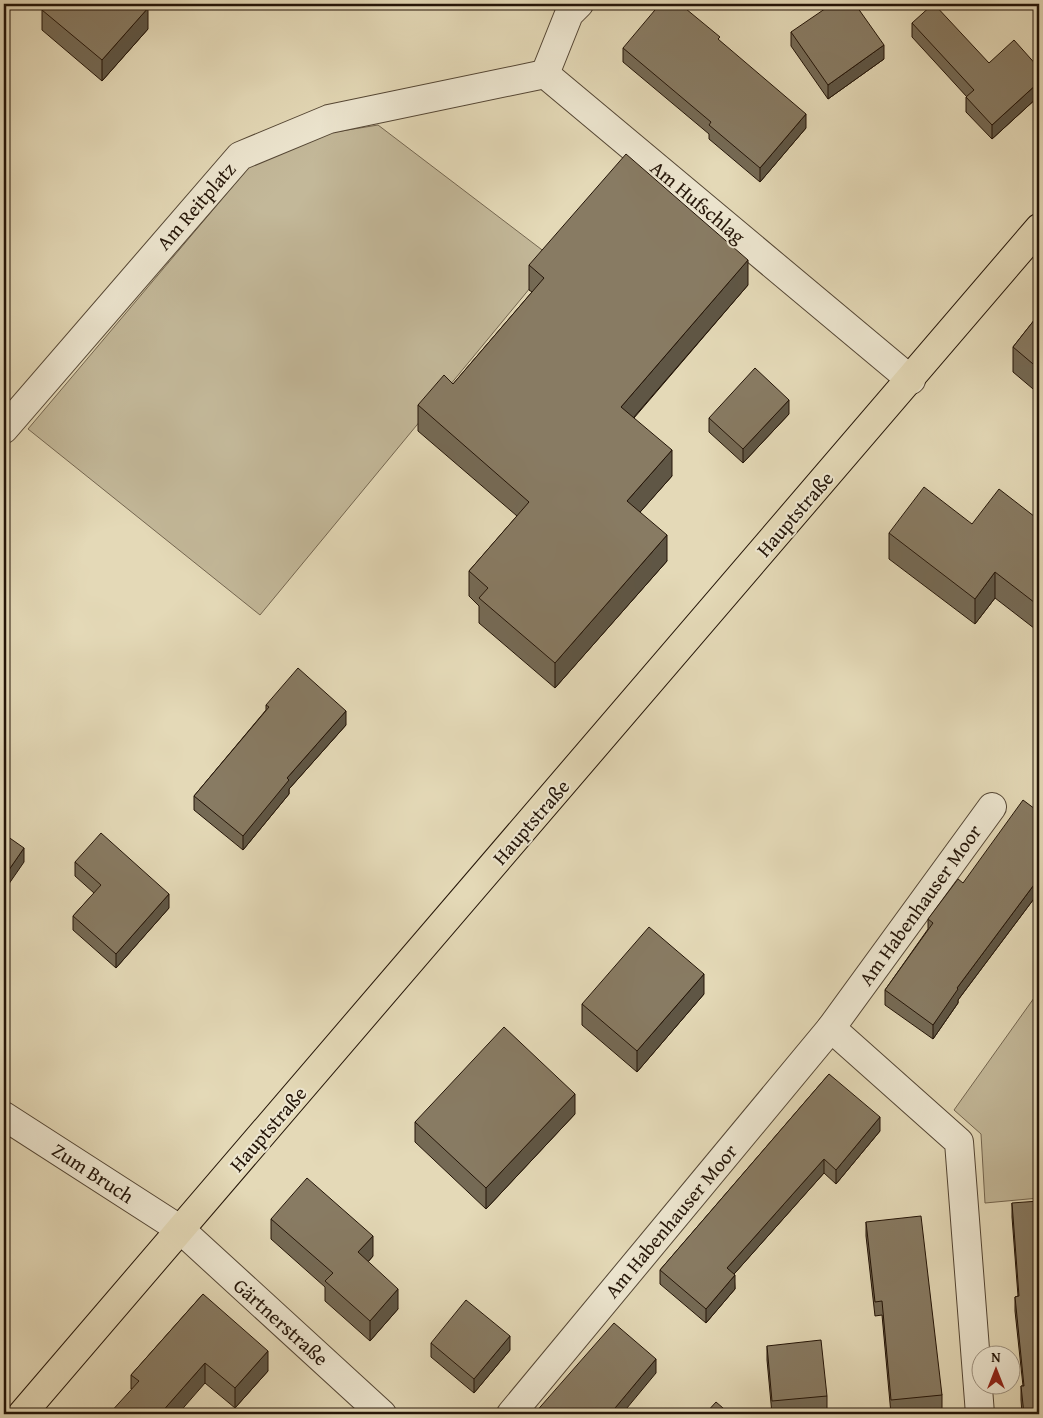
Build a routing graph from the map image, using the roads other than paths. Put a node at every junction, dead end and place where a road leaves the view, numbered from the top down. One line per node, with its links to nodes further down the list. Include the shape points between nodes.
1 (579, 4): 2 (street, via 569,14)
2 (545, 74): 4 (street, Am Hufschlag); 5 (street, Am Reitplatz, via 329,119 240,156)
3 (1039, 228): 4 (main road, Hauptstraße)
4 (911, 380): 9 (main road, Hauptstraße)
5 (4, 429)
6 (992, 807): 7 (street, Am Habenhauser Moor)
7 (831, 1028): 12 (street, Am Habenhauser Moor); 13 (street, via 959,1142)
8 (4, 1116): 9 (street, Zum Bruch)
9 (181, 1230): 10 (main road, Hauptstraße); 11 (street, Gärtnerstraße)
10 (22, 1414)
11 (382, 1414)
12 (511, 1414)
13 (980, 1414)

